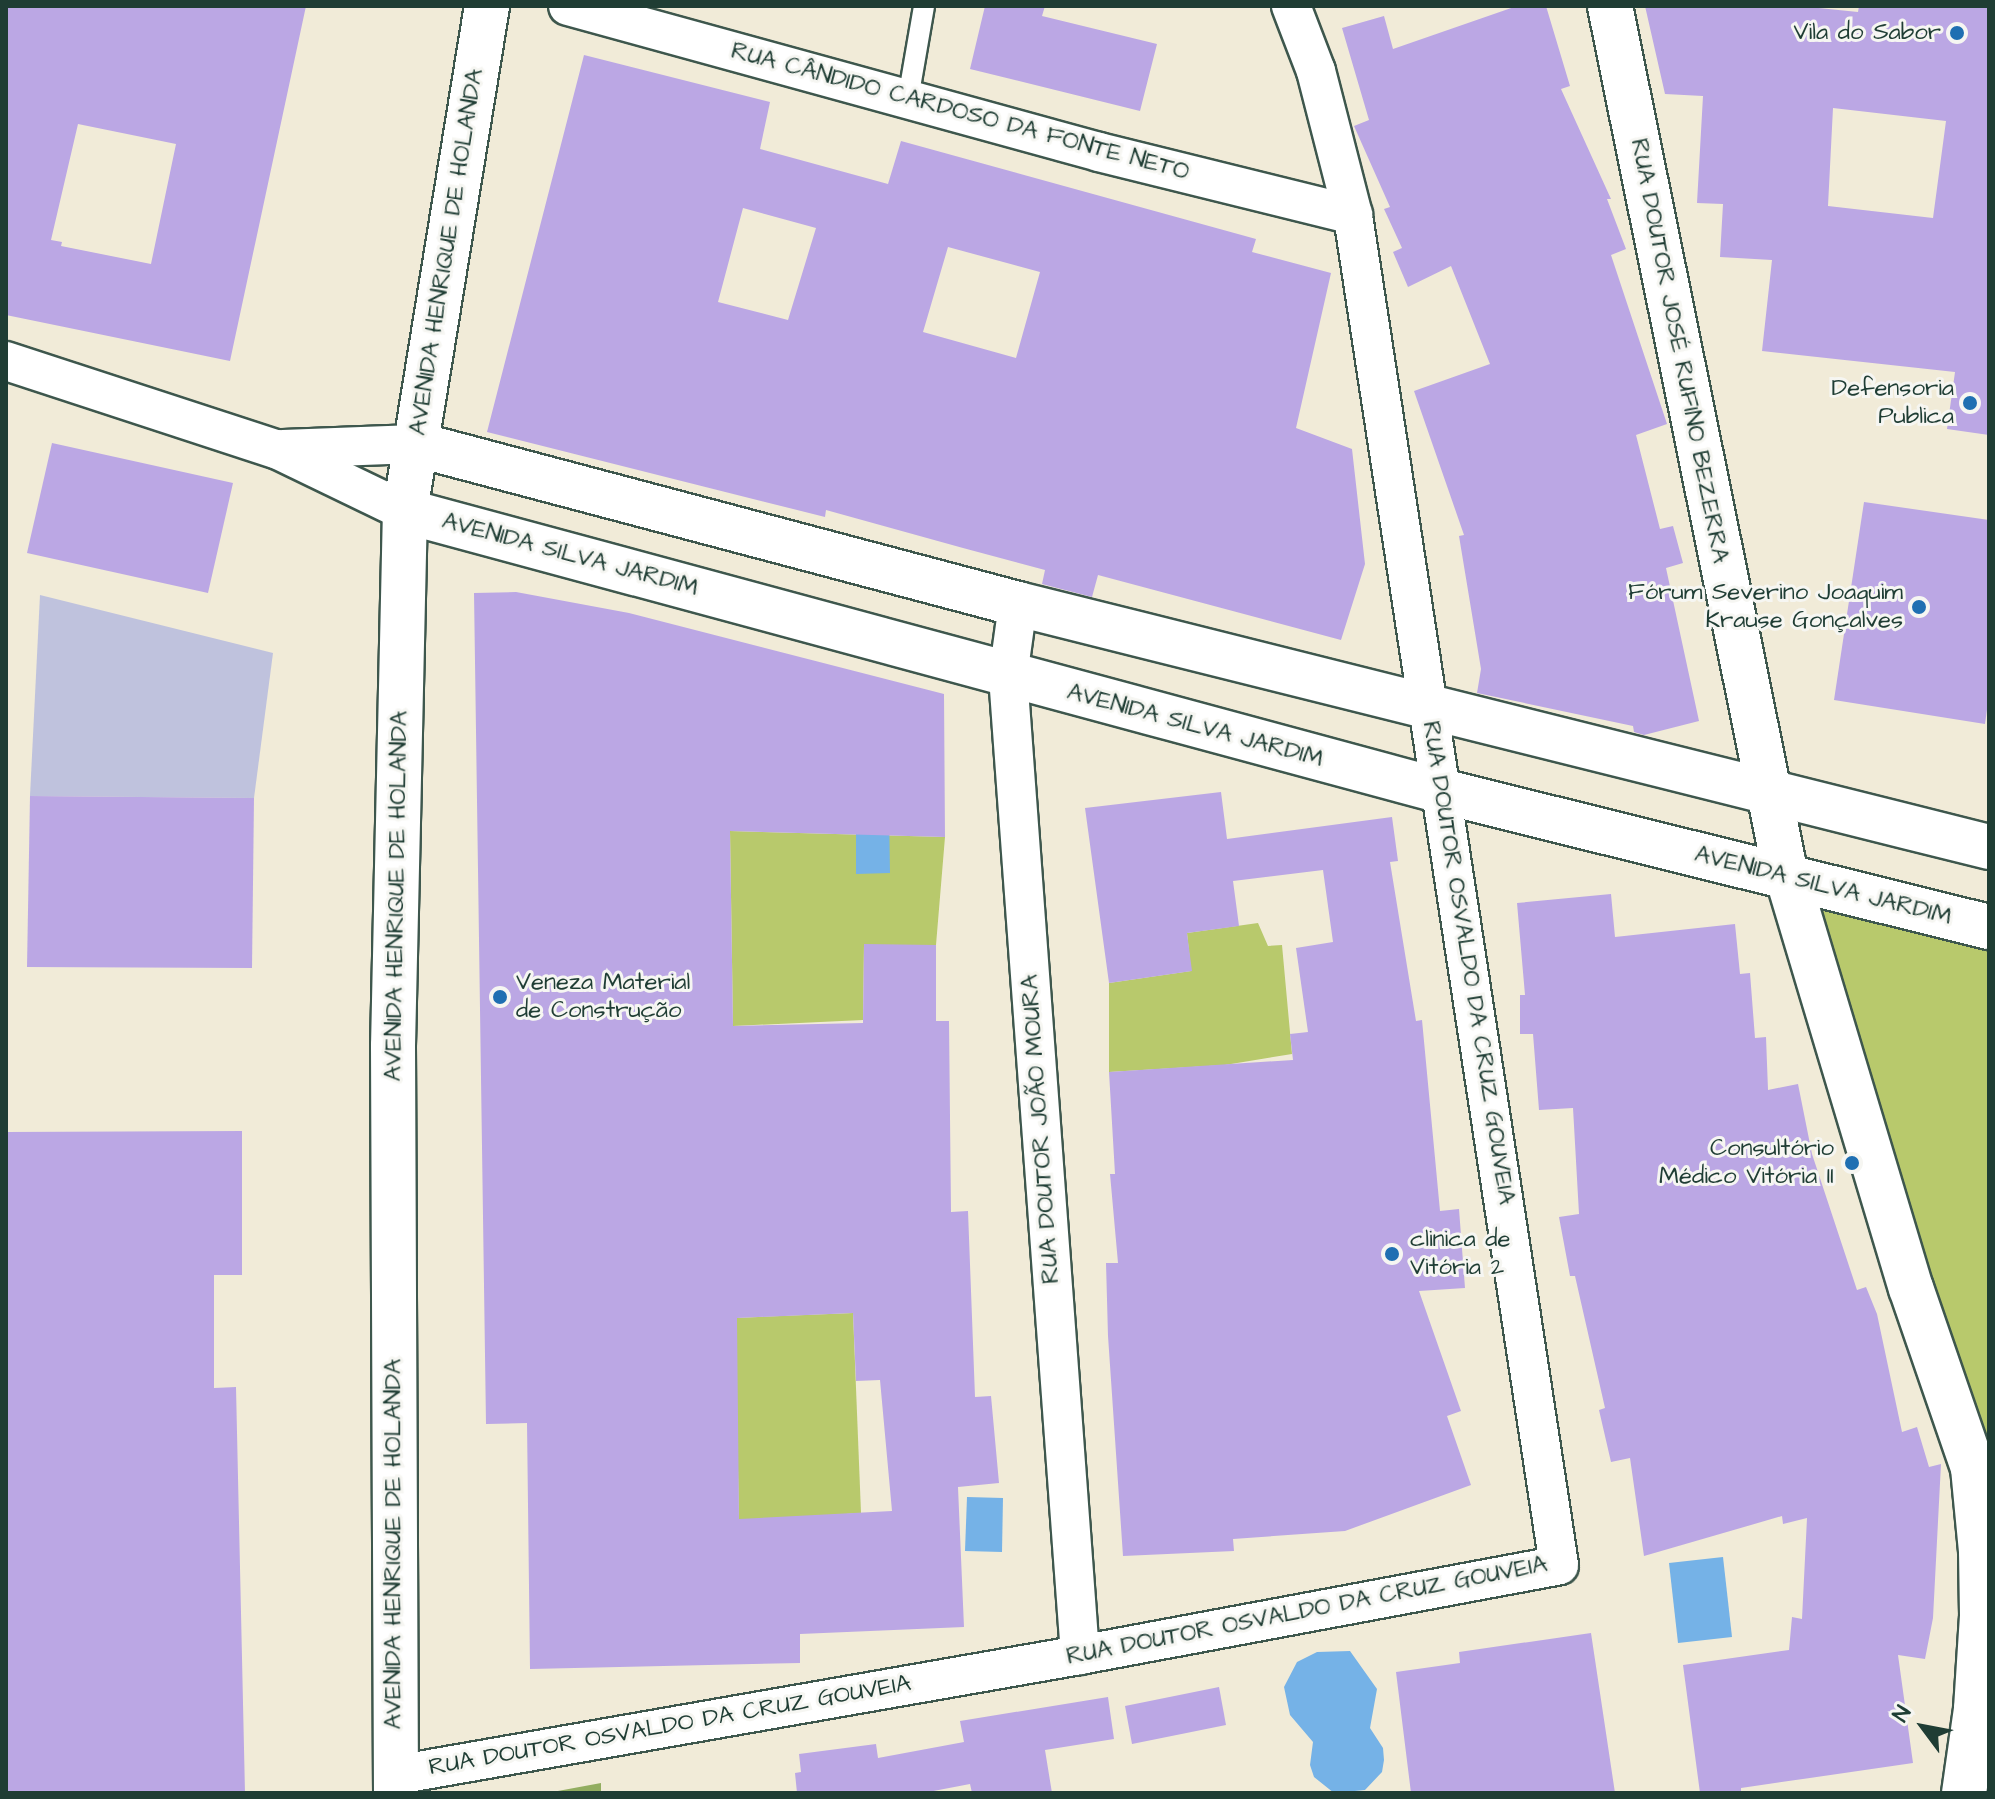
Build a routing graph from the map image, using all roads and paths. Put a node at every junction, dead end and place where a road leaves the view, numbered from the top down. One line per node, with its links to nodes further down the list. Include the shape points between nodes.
1 (487, 6): 9 (main road, AVENIDA HENRIQUE DE HOLANDA)
2 (568, 6): 6 (street, RUA CÂNDIDO CARDOSO DA FONTE NETO)
3 (924, 6): 6 (lane)
4 (1291, 6): 7 (street, RUA DOUTOR OSVALDO DA CRUZ GOUVEIA, via 1316,71)
5 (1610, 6): 15 (main road, RUA DOUTOR JOSÉ RUFINO BEZERRA)
6 (908, 99): 7 (street, RUA CÂNDIDO CARDOSO DA FONTE NETO)
7 (1353, 215): 14 (street, RUA DOUTOR OSVALDO DA CRUZ GOUVEIA)
8 (6, 361): 10 (street)
9 (415, 444): 10 (street); 11 (main road, AVENIDA HENRIQUE DE HOLANDA); 12 (main road)
10 (276, 449): 11 (street)
11 (405, 511): 13 (main road, AVENIDA SILVA JARDIM); 23 (main road, AVENIDA HENRIQUE DE HOLANDA, via 393,1046)
12 (1018, 604): 13 (street, RUA DOUTOR JOÃO MOURA); 14 (main road)
13 (1008, 676): 16 (main road, AVENIDA SILVA JARDIM); 21 (street, RUA DOUTOR JOÃO MOURA)
14 (1429, 707): 15 (main road); 16 (street, RUA DOUTOR OSVALDO DA CRUZ GOUVEIA)
15 (1767, 790): 17 (main road); 18 (main road, RUA DOUTOR JOSÉ RUFINO BEZERRA)
16 (1441, 791): 18 (main road, AVENIDA SILVA JARDIM); 21 (street, RUA DOUTOR OSVALDO DA CRUZ GOUVEIA, via 1559,1565)
17 (1989, 847)
18 (1788, 877): 19 (main road, AVENIDA SILVA JARDIM); 20 (main road, RUA DOUTOR JOSÉ RUFINO BEZERRA, via 1911,1288)
19 (1989, 927)
20 (1981, 1471): 22 (main road, RUA DOUTOR JOSÉ RUFINO BEZERRA)
21 (1080, 1655): 23 (street, RUA DOUTOR OSVALDO DA CRUZ GOUVEIA)
22 (1982, 1705): 24 (main road, RUA DOUTOR JOSÉ RUFINO BEZERRA)
23 (396, 1784)
24 (1964, 1793)

